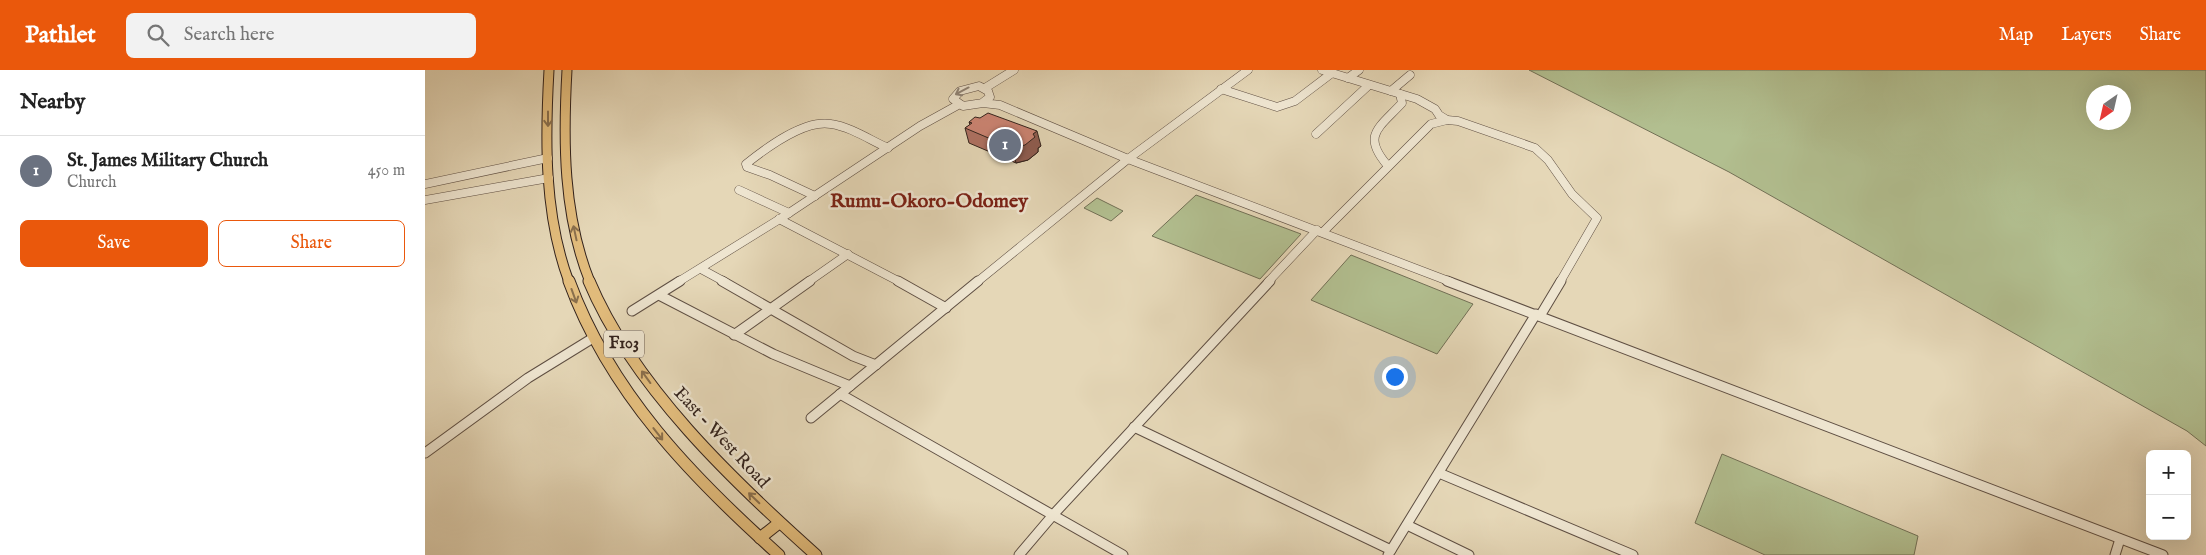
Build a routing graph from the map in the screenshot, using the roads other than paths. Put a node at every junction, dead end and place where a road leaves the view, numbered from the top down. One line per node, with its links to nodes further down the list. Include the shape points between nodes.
1 (549, 70): 22 (main road, F103, one-way to 22)
2 (567, 70): 50 (main road, East - West Road / F103, one-way to 2, via 686,429 635,362 596,299 583,264 570,210 565,146)
3 (1013, 70): 11 (street)
4 (1248, 70): 12 (street)
5 (1322, 70): 7 (street)
6 (1359, 70): 9 (street)
7 (1331, 73): 9 (street); 12 (street, via 1295,101 1277,107)
8 (1410, 75): 13 (street)
9 (1348, 78): 10 (street)
10 (1369, 85): 13 (street); 20 (street)
11 (985, 88): 15 (street); 17 (street, one-way to 17, via 967,88 957,93 953,100)
12 (1221, 89): 23 (street)
13 (1391, 91): 14 (street)
14 (1400, 94): 19 (street, via 1417,99); 24 (street, via 1403,103 1377,130 1373,141)
15 (989, 96): 16 (street); 18 (street)
16 (982, 103): 17 (street); 18 (street)
17 (958, 105): 21 (street)
18 (999, 105): 23 (street)
19 (1447, 120): 24 (street, via 1431,124); 39 (street, via 1535,148 1548,160 1572,194 1597,218)
20 (1316, 134)
21 (888, 148): 28 (street); 28 (street, via 831,124 818,123 792,134 746,164)
22 (549, 158): 25 (main road, F103); 26 (street)
23 (1128, 159): 32 (street); 37 (street)
24 (1388, 166): 32 (street)
25 (549, 178): 29 (street); 41 (main road, F103, one-way to 41, via 564,269)
26 (425, 184)
27 (739, 190): 30 (street)
28 (815, 196): 30 (street)
29 (425, 200)
30 (789, 213): 31 (street)
31 (779, 220): 33 (street); 34 (street)
32 (1320, 231): 39 (street); 46 (street)
33 (848, 254): 36 (street); 37 (street)
34 (701, 269): 35 (street); 36 (street)
35 (659, 295): 38 (street); 40 (street)
36 (771, 308): 40 (street); 42 (street, via 853,356)
37 (946, 308): 42 (street)
38 (632, 311)
39 (1538, 315): 48 (street); 53 (street)
40 (734, 335): 43 (street, via 805,370)
41 (593, 338): 47 (street, via 528,378); 52 (main road, F103, one-way to 52, via 639,410 665,442 696,477)
42 (876, 365): 43 (street)
43 (850, 386): 44 (street)
44 (841, 394): 45 (street); 49 (street)
45 (811, 418)
46 (1135, 427): 49 (street); 54 (street)
47 (425, 452)
48 (1439, 473): 51 (street); 60 (street)
49 (1053, 515): 57 (street); 58 (street)
50 (779, 523): 52 (main road); 56 (main road, East - West Road / F103)
51 (1407, 525): 54 (street); 59 (street)
52 (760, 538): 55 (main road, F103)
53 (2120, 539): 61 (street); 62 (street)
54 (1390, 552)
55 (779, 555)
56 (816, 555)
57 (1019, 555)
58 (1123, 555)
59 (1469, 555)
60 (1633, 555)
61 (2115, 555)
62 (2163, 555)

